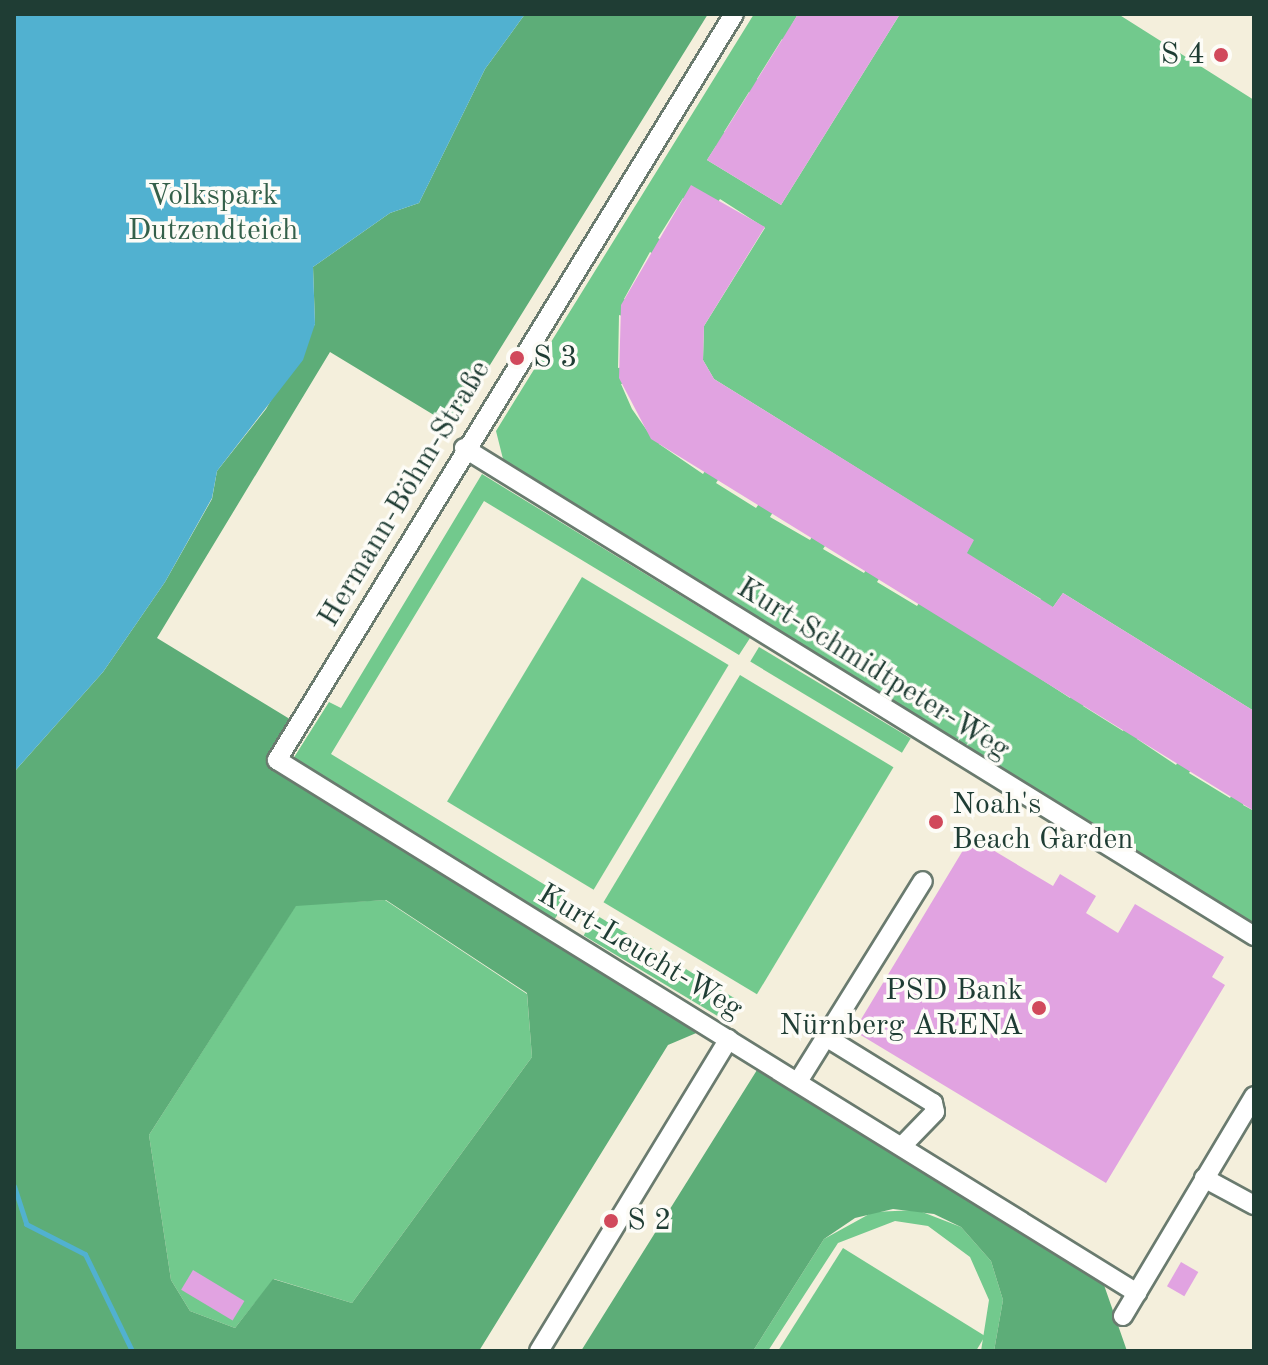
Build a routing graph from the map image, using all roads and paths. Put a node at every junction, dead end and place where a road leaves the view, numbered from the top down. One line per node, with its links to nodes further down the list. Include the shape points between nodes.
1 (734, 14): 2 (street, Hermann-Böhm-Straße)
2 (464, 448): 3 (street, Hermann-Böhm-Straße); 5 (street, Kurt-Schmidtpeter-Weg)
3 (277, 760): 7 (street, Kurt-Leucht-Weg)
4 (923, 881): 6 (street)
5 (1254, 936)
6 (826, 1037): 8 (street); 10 (street, via 933,1103 935,1112)
7 (729, 1039): 8 (street, Kurt-Leucht-Weg); 15 (street)
8 (799, 1080): 10 (street, Kurt-Leucht-Weg)
9 (1254, 1096): 11 (street)
10 (903, 1145): 13 (street, Kurt-Leucht-Weg)
11 (1204, 1178): 12 (street); 13 (street)
12 (1254, 1205)
13 (1137, 1293): 14 (street)
14 (1123, 1316)
15 (539, 1351)

